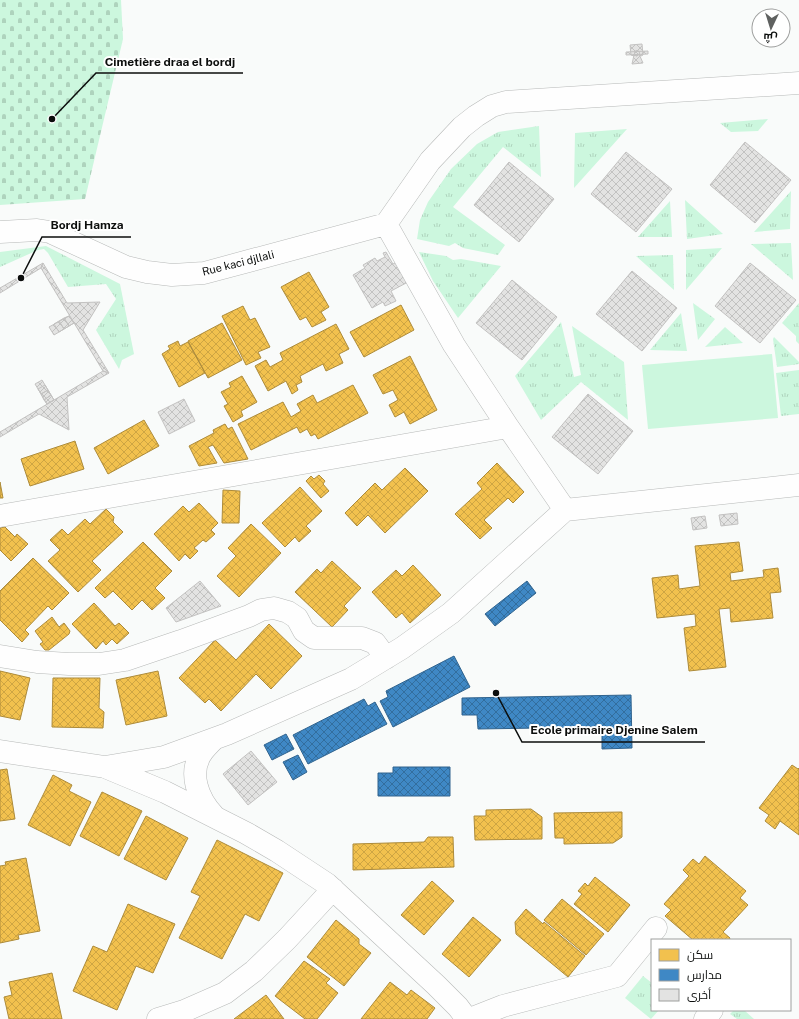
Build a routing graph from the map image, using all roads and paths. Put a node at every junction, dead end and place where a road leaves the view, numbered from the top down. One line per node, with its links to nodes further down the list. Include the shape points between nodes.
1 (799, 83): 2 (street, via 506,102 492,106 462,127 430,161)
2 (386, 224): 3 (street, Rue kaci djllali, via 204,273 172,275 126,267 50,232); 4 (street, via 454,345)
3 (0, 232)
4 (508, 428): 6 (street); 7 (street)
5 (799, 486): 6 (street)
6 (564, 510): 9 (street, via 451,613)
7 (0, 516)
8 (0, 656): 9 (street, via 69,664 99,664 125,660 261,610 274,608 293,615 314,638 362,638 375,643)
9 (386, 658): 10 (street, via 351,679)
10 (214, 740): 12 (street, via 164,757); 13 (street, via 202,752 196,782 202,800)
11 (0, 751): 12 (street)
12 (104, 767): 13 (street, via 165,792)
13 (216, 818): 14 (street, via 277,851)
14 (333, 889): 17 (street, via 254,971 225,993); 18 (street, via 436,985)
15 (656, 928): 18 (street, via 617,976 503,1006)
16 (711, 1011): 19 (street)
17 (158, 1019)
18 (468, 1019)
19 (705, 1019)

